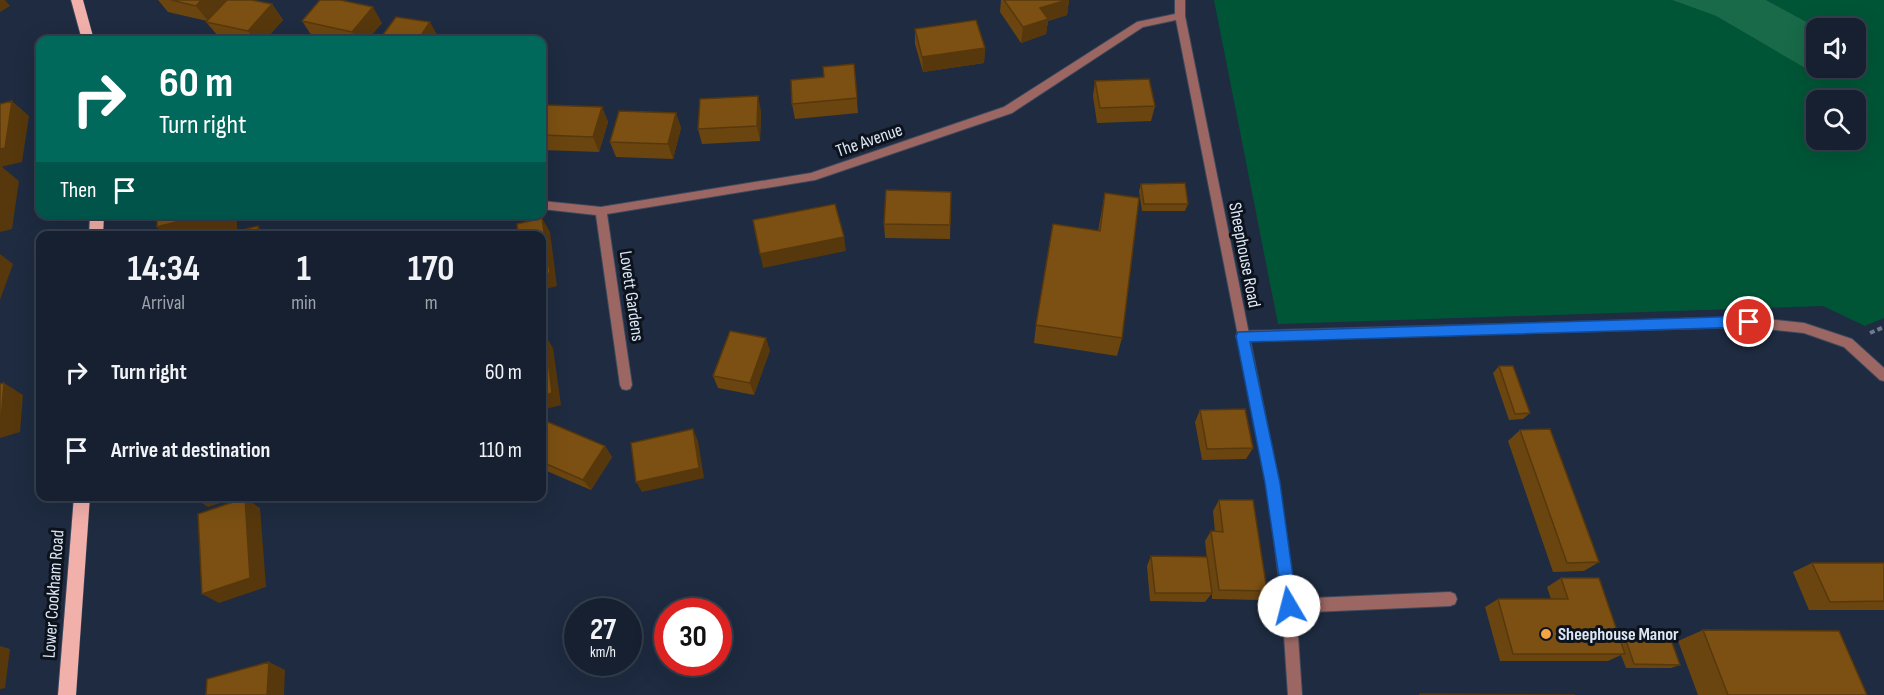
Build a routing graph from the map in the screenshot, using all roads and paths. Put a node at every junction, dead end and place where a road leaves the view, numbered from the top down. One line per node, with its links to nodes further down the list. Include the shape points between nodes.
1 (78, 0): 4 (main road)
2 (1180, 0): 3 (street, Sheephouse Road)
3 (1180, 16): 6 (street, The Avenue, via 1140,24 1008,110 811,177); 7 (street, Sheephouse Road)
4 (87, 36)
5 (546, 205): 6 (street, The Avenue)
6 (601, 211): 9 (street, Lovett Gardens)
7 (1242, 336): 8 (street, via 1749,322 1804,328 1848,343); 12 (street, Sheephouse Road, via 1273,483)
8 (1884, 376)
9 (626, 385)
10 (82, 501): 13 (main road, Lower Cookham Road)
11 (1450, 599): 12 (street)
12 (1289, 606): 14 (street, Sheephouse Road)
13 (67, 695)
14 (1295, 695)

